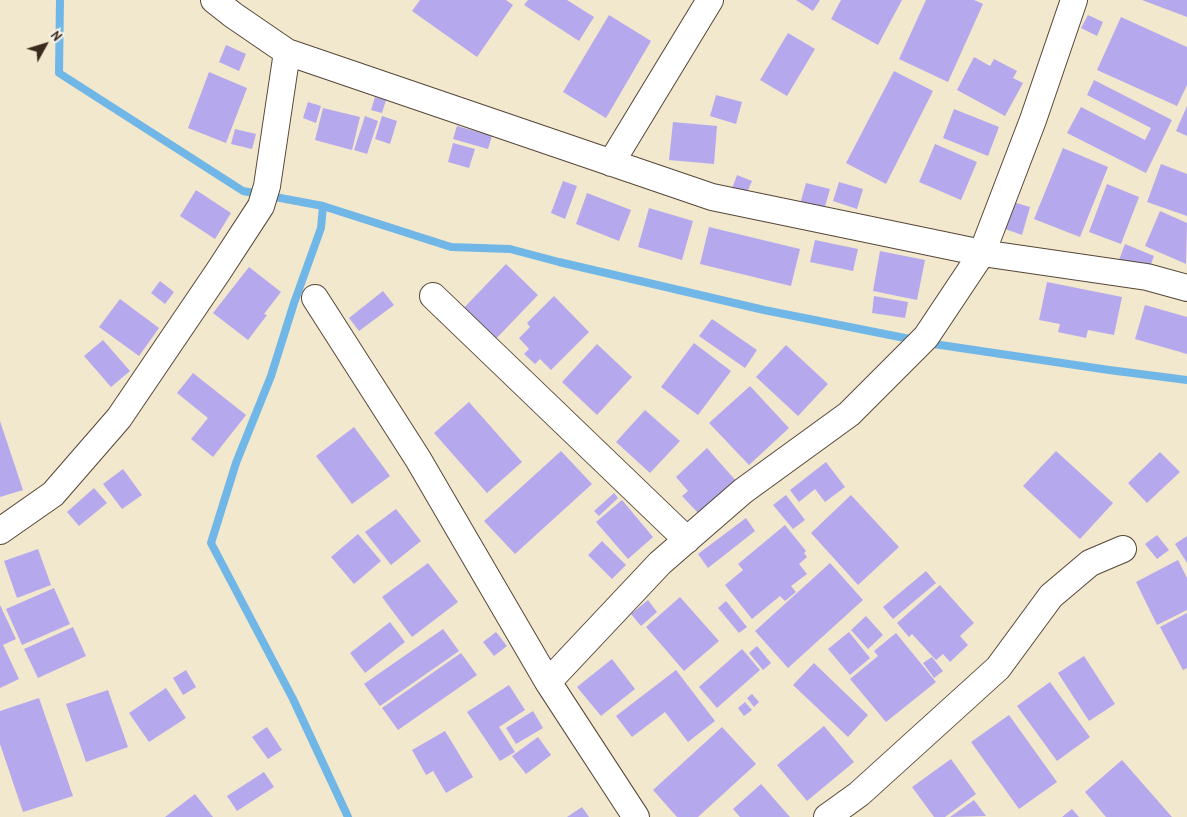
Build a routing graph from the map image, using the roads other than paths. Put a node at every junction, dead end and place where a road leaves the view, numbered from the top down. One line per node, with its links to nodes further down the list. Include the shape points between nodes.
1 (214, 0): 4 (street)
2 (710, 0): 5 (street)
3 (1074, 0): 6 (street)
4 (287, 52): 5 (street); 10 (street, via 264,196 218,272 118,418 53,494)
5 (611, 162): 6 (street, via 712,197)
6 (982, 253): 7 (street, via 1147,277); 11 (street, via 920,343 849,414 743,491)
7 (1187, 288)
8 (433, 296): 11 (street)
9 (315, 298): 13 (street, via 418,459)
10 (0, 531)
11 (687, 540): 13 (street, via 660,563)
12 (1122, 549): 15 (street, via 1090,563 1051,596 998,668 859,794)
13 (548, 682): 14 (street)
14 (636, 817)
15 (827, 817)

